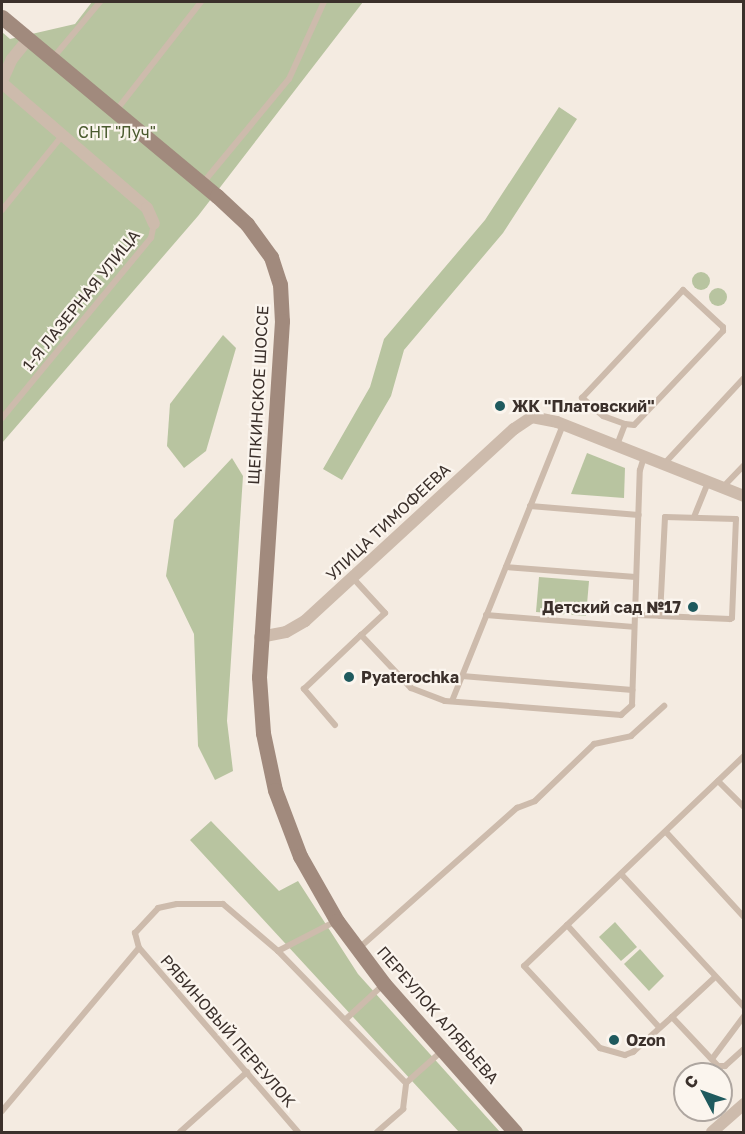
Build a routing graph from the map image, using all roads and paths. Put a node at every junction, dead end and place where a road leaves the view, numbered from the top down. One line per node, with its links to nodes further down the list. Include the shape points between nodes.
1 (100, 2): 6 (lane)
2 (201, 2): 8 (lane)
3 (324, 2): 10 (lane, via 289,79)
4 (2, 17): 5 (main road, ЩЕПКИНСКОЕ ШОССЕ)
5 (28, 39): 6 (main road, ЩЕПКИНСКОЕ ШОССЕ); 7 (street, via 12,59)
6 (51, 59): 8 (main road, ЩЕПКИНСКОЕ ШОССЕ)
7 (2, 82): 9 (street)
8 (115, 112): 10 (main road, ЩЕПКИНСКОЕ ШОССЕ)
9 (62, 136): 11 (lane); 12 (street, via 147,208)
10 (202, 185): 35 (main road, ЩЕПКИНСКОЕ ШОССЕ, via 264,244 280,284 281,351)
11 (2, 210)
12 (154, 225): 14 (lane, 1-Я ЛАЗЕРНАЯ УЛИЦА, via 151,238)
13 (744, 378): 19 (lane)
14 (2, 418)
15 (625, 424): 15 (lane, via 603,416 582,398 683,290 723,331 634,425); 17 (lane)
16 (563, 425): 17 (street); 24 (lane); 28 (street, УЛИЦА ТИМОФЕЕВА, via 532,417 514,429)
17 (617, 446): 18 (street)
18 (644, 457): 19 (street); 25 (lane)
19 (664, 464): 21 (street)
20 (744, 465): 22 (lane)
21 (708, 482): 22 (street); 26 (lane)
22 (723, 488): 23 (street)
23 (744, 496)
24 (530, 506): 25 (lane); 27 (lane)
25 (639, 515): 29 (lane)
26 (694, 517): 32 (lane, via 664,519); 32 (lane, via 737,520 733,615)
27 (506, 567): 29 (lane); 30 (lane)
28 (352, 577): 34 (lane, via 385,613); 35 (street, УЛИЦА ТИМОФЕЕВА, via 294,628)
29 (636, 577): 31 (lane)
30 (486, 615): 33 (lane); 36 (lane)
31 (635, 615): 32 (lane); 33 (lane)
32 (660, 616)
33 (634, 627): 37 (lane)
34 (361, 635): 38 (lane, via 408,686); 40 (lane, via 304,689)
35 (261, 637): 45 (main road, ЩЕПКИНСКОЕ ШОССЕ, via 261,704 268,761 285,822)
36 (462, 676): 37 (lane); 38 (lane)
37 (632, 690): 38 (lane, via 632,705 621,715)
38 (448, 701)
39 (664, 706): 51 (lane, via 631,736 594,744 535,801 516,808)
40 (335, 725)
41 (744, 756): 42 (lane)
42 (718, 781): 43 (lane); 44 (lane)
43 (744, 807)
44 (666, 832): 46 (lane); 47 (lane)
45 (300, 856): 48 (main road, ПЕРЕУЛОК АЛЯБЬЕВА)
46 (621, 874): 49 (lane); 53 (lane)
47 (744, 917)
48 (337, 921): 51 (main road, ПЕРЕУЛОК АЛЯБЬЕВА); 52 (lane)
49 (567, 925): 59 (lane); 59 (lane, via 526,963 525,969 597,1047 626,1055)
50 (139, 948): 52 (lane, via 135,933 158,908 223,904); 63 (lane, РЯБИНОВЫЙ ПЕРЕУЛОК); 66 (lane)
51 (358, 949): 54 (main road, ПЕРЕУЛОК АЛЯБЬЕВА)
52 (278, 951): 58 (lane)
53 (715, 977): 55 (lane); 57 (lane)
54 (384, 984): 58 (lane); 61 (main road, ПЕРЕУЛОК АЛЯБЬЕВА)
55 (744, 1007)
56 (744, 1016): 62 (lane)
57 (672, 1017): 59 (lane); 62 (lane)
58 (346, 1019): 64 (lane)
59 (659, 1028)
60 (744, 1049): 62 (lane, via 721,1067)
61 (442, 1050): 64 (lane); 71 (main road, ПЕРЕУЛОК АЛЯБЬЕВА)
62 (712, 1059)
63 (246, 1072): 68 (lane); 69 (lane, РЯБИНОВЫЙ ПЕРЕУЛОК)
64 (406, 1083): 70 (lane, via 403,1110)
65 (744, 1104): 67 (street)
66 (2, 1111)
67 (718, 1131)
68 (180, 1132)
69 (298, 1132)
70 (377, 1132)
71 (515, 1132)

